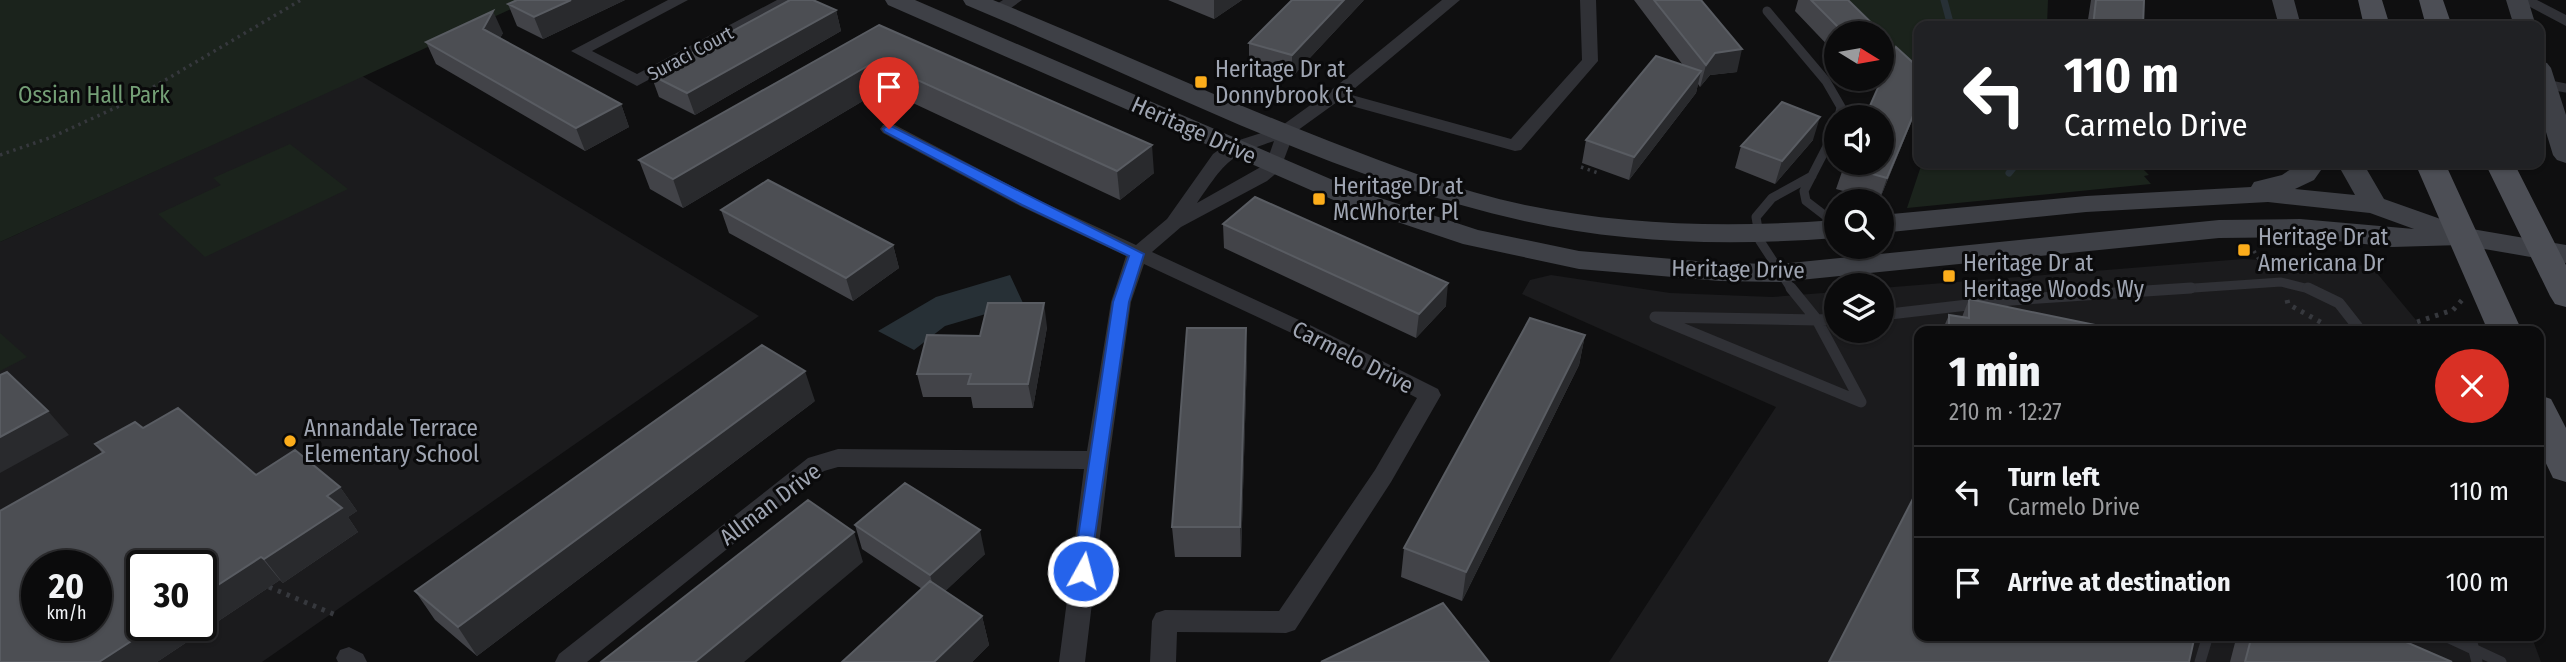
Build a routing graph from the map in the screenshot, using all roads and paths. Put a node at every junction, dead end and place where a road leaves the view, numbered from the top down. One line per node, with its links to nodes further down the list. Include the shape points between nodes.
1 (301, 0): 27 (path, via 260,19 154,87 43,142)
2 (680, 0): 3 (street, Suraci Court, via 579,51 637,81)
3 (789, 0)
4 (896, 0): 26 (street, Heritage Drive)
5 (974, 0): 13 (street, Heritage Drive)
6 (1452, 0): 21 (street)
7 (1588, 0): 21 (street, via 1591,61 1515,146)
8 (2283, 0): 15 (street)
9 (2370, 0): 16 (main road)
10 (2431, 0): 17 (main road)
11 (2517, 0): 18 (street)
12 (2525, 0): 19 (street)
13 (1006, 5): 25 (street, Heritage Drive)
14 (1766, 11): 22 (lane, via 1826,81)
15 (2289, 21)
16 (2375, 21)
17 (2437, 21)
18 (2523, 21)
19 (2566, 22)
20 (2550, 80): 23 (street)
21 (1334, 96): 25 (street)
22 (1840, 105)
23 (2561, 124): 29 (street)
24 (889, 129): 47 (street, Carmelo Drive)
25 (1286, 131): 26 (street); 30 (street); 44 (street, Heritage Drive, via 1373,167 1486,204 1578,222)
26 (1233, 148): 30 (street, Heritage Drive); 41 (street, via 1219,158)
27 (0, 155)
28 (1824, 155): 37 (lane)
29 (2566, 155)
30 (1274, 166): 41 (street); 48 (street, Heritage Drive, via 1347,196 1486,241 1579,260)
31 (1581, 167): 36 (path)
32 (2311, 168): 38 (street, via 2291,182)
33 (2353, 168): 39 (street)
34 (2432, 168): 45 (main road)
35 (2502, 168): 46 (main road)
36 (1598, 173)
37 (1812, 176): 40 (lane, via 1804,191 1806,201); 44 (lane, via 1760,209)
38 (2222, 195): 39 (street, via 2268,194); 42 (street)
39 (2374, 205): 45 (street)
40 (1824, 216)
41 (1174, 223): 47 (street)
42 (1894, 223)
43 (1824, 227): 44 (street, Heritage Drive)
44 (1755, 233): 48 (lane)
45 (2461, 236): 46 (street); 48 (street, Heritage Drive, via 2392,238 2300,228 2219,229); 56 (main road)
46 (2554, 251): 50 (main road)
47 (1137, 254): 58 (street, via 1121,302); 67 (street, Carmelo Drive, via 1430,395 1383,476 1286,622 1166,621)
48 (1780, 273): 52 (lane)
49 (2460, 286): 54 (path, via 2464,299 2453,310)
50 (2566, 296)
51 (1894, 314): 55 (lane, via 2011,300 2281,282 2302,285 2334,299 2355,315)
52 (1817, 320): 52 (lane, via 1682,318 1655,317 1861,402); 53 (lane)
53 (1824, 320)
54 (2417, 322)
55 (2359, 326)
56 (2503, 326)
57 (2544, 419): 59 (main road)
58 (1097, 460): 65 (street, Allman Drive, via 838,458 816,464); 66 (street)
59 (2566, 468)
60 (269, 587): 61 (path)
61 (338, 617)
62 (2206, 641): 68 (lane)
63 (2456, 641): 64 (lane)
64 (2474, 649): 69 (lane)
65 (568, 662)
66 (1072, 662)
67 (1163, 662)
68 (2200, 662)
69 (2501, 662)

